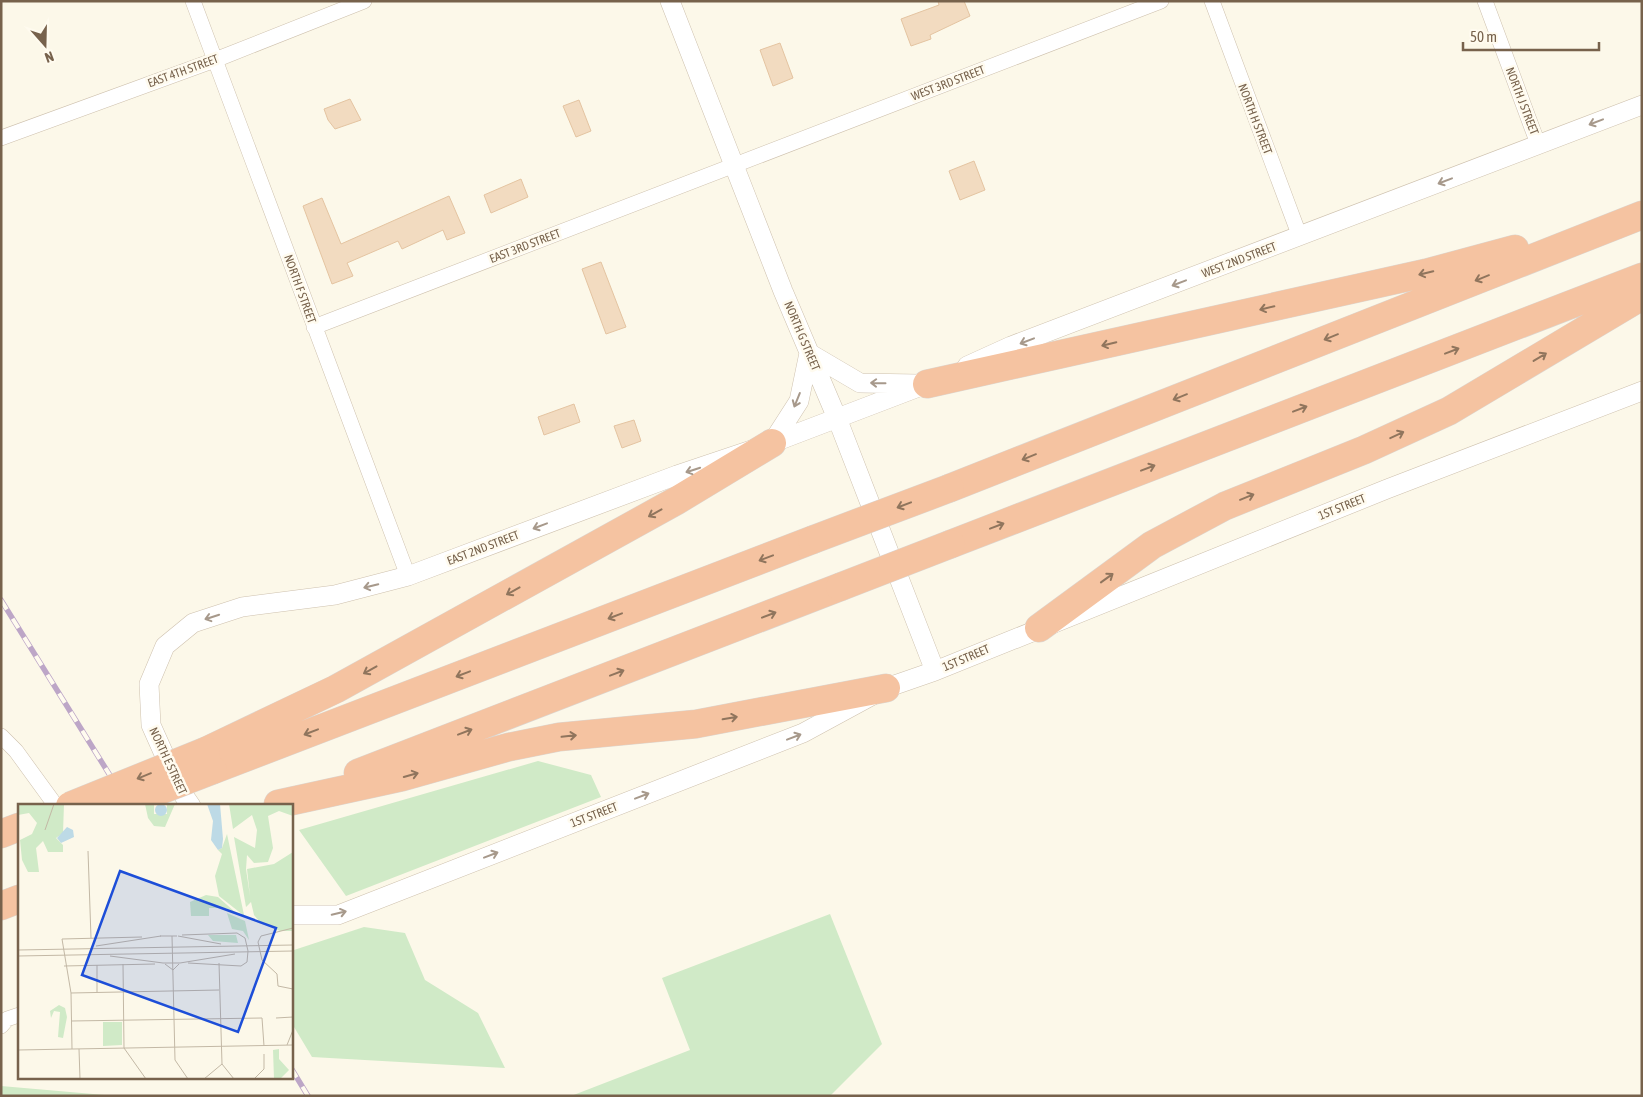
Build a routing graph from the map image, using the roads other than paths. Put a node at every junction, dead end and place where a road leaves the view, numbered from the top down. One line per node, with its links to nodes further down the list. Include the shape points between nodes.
1 (193, 1): 7 (street, NORTH F STREET)
2 (364, 1): 7 (street, EAST 4TH STREET)
3 (670, 1): 11 (street, NORTH G STREET)
4 (1160, 1): 11 (street, WEST 3RD STREET)
5 (1212, 1): 13 (street, NORTH H STREET)
6 (1485, 1): 10 (street, NORTH J STREET)
7 (215, 60): 9 (street, EAST 4TH STREET); 16 (street, NORTH F STREET)
8 (1642, 105): 10 (street, WEST 2ND STREET, one-way to 10)
9 (1, 138)
10 (1538, 144): 13 (street, WEST 2ND STREET, one-way to 13)
11 (734, 165): 16 (street, EAST 3RD STREET); 17 (street, NORTH G STREET)
12 (1642, 214): 18 (highway, one-way to 18, via 1426,273); 28 (highway, one-way to 28, bridge, via 950,488)
13 (1300, 237): 18 (street, WEST 2ND STREET, one-way to 18, via 1011,346)
14 (1642, 277): 33 (highway, one-way to 14, bridge)
15 (1642, 296): 23 (highway, one-way to 15, via 1152,545 1225,506 1364,450 1449,411)
16 (314, 327): 22 (street, NORTH F STREET)
17 (809, 353): 18 (street, one-way to 17, via 860,383); 20 (street, NORTH G STREET); 21 (street, one-way to 21, via 799,401)
18 (927, 384): 20 (street, WEST 2ND STREET)
19 (1642, 391): 23 (street, 1ST STREET)
20 (838, 418): 21 (street, EAST 2ND STREET); 24 (street, NORTH G STREET)
21 (772, 443): 22 (street, EAST 2ND STREET, one-way to 22, via 677,475); 28 (highway, one-way to 28, via 676,501)
22 (408, 576): 25 (street, EAST 2ND STREET, one-way to 25, via 335,595 242,607 193,623 164,646)
23 (1039, 628): 24 (street, 1ST STREET)
24 (935, 671): 26 (street, 1ST STREET)
25 (149, 684): 32 (street, NORTH E STREET, via 151,724 180,790)
26 (886, 688): 34 (highway, one-way to 26, via 559,737 696,724); 39 (street, 1ST STREET, one-way to 26, via 338,915 803,733)
27 (1, 736): 29 (street, via 16,751)
28 (209, 761): 30 (highway, one-way to 30, bridge); 31 (highway, bridge)
29 (55, 804)
30 (76, 804)
31 (124, 804)
32 (190, 804)
33 (278, 804)
34 (280, 804)
35 (18, 827): 36 (highway)
36 (1, 834)
37 (18, 845): 38 (highway)
38 (1, 851)
39 (292, 915)

